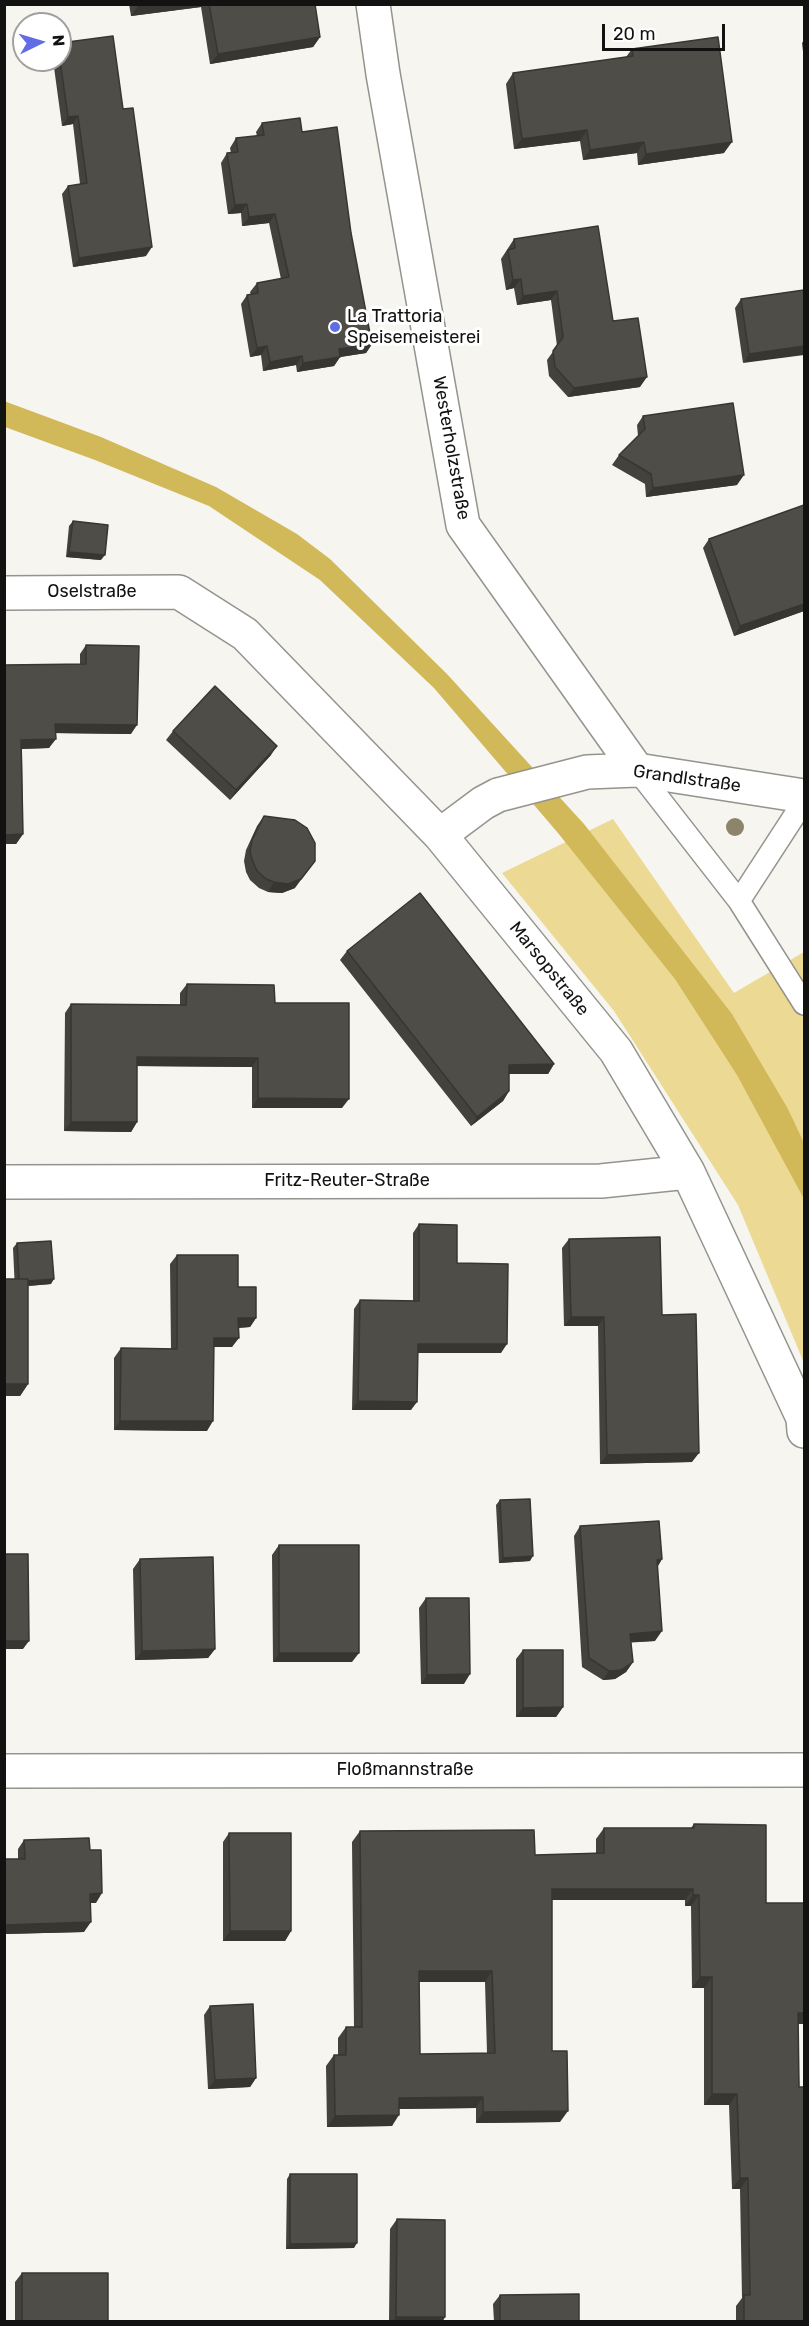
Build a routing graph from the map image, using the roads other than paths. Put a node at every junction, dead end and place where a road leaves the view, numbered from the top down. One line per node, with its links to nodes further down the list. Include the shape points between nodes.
1 (373, 4): 4 (street, Westerholzstraße, via 382,74 463,525)
2 (179, 592): 3 (street, Oselstraße); 7 (street, Marsopstraße, via 244,633)
3 (4, 593)
4 (637, 770): 5 (street, Grandlstraße); 7 (street, Grandlstraße, via 587,772 498,795); 8 (lane)
5 (804, 796)
6 (804, 801): 8 (lane)
7 (440, 835): 10 (street, Marsopstraße, via 616,1051)
8 (739, 900): 9 (lane)
9 (804, 1004)
10 (688, 1172): 11 (street, Fritz-Reuter-Straße, via 601,1181); 12 (street, Marsopstraße, via 803,1418)
11 (4, 1182)
12 (804, 1431)
13 (804, 1770): 14 (street, Floßmannstraße)
14 (4, 1771)

